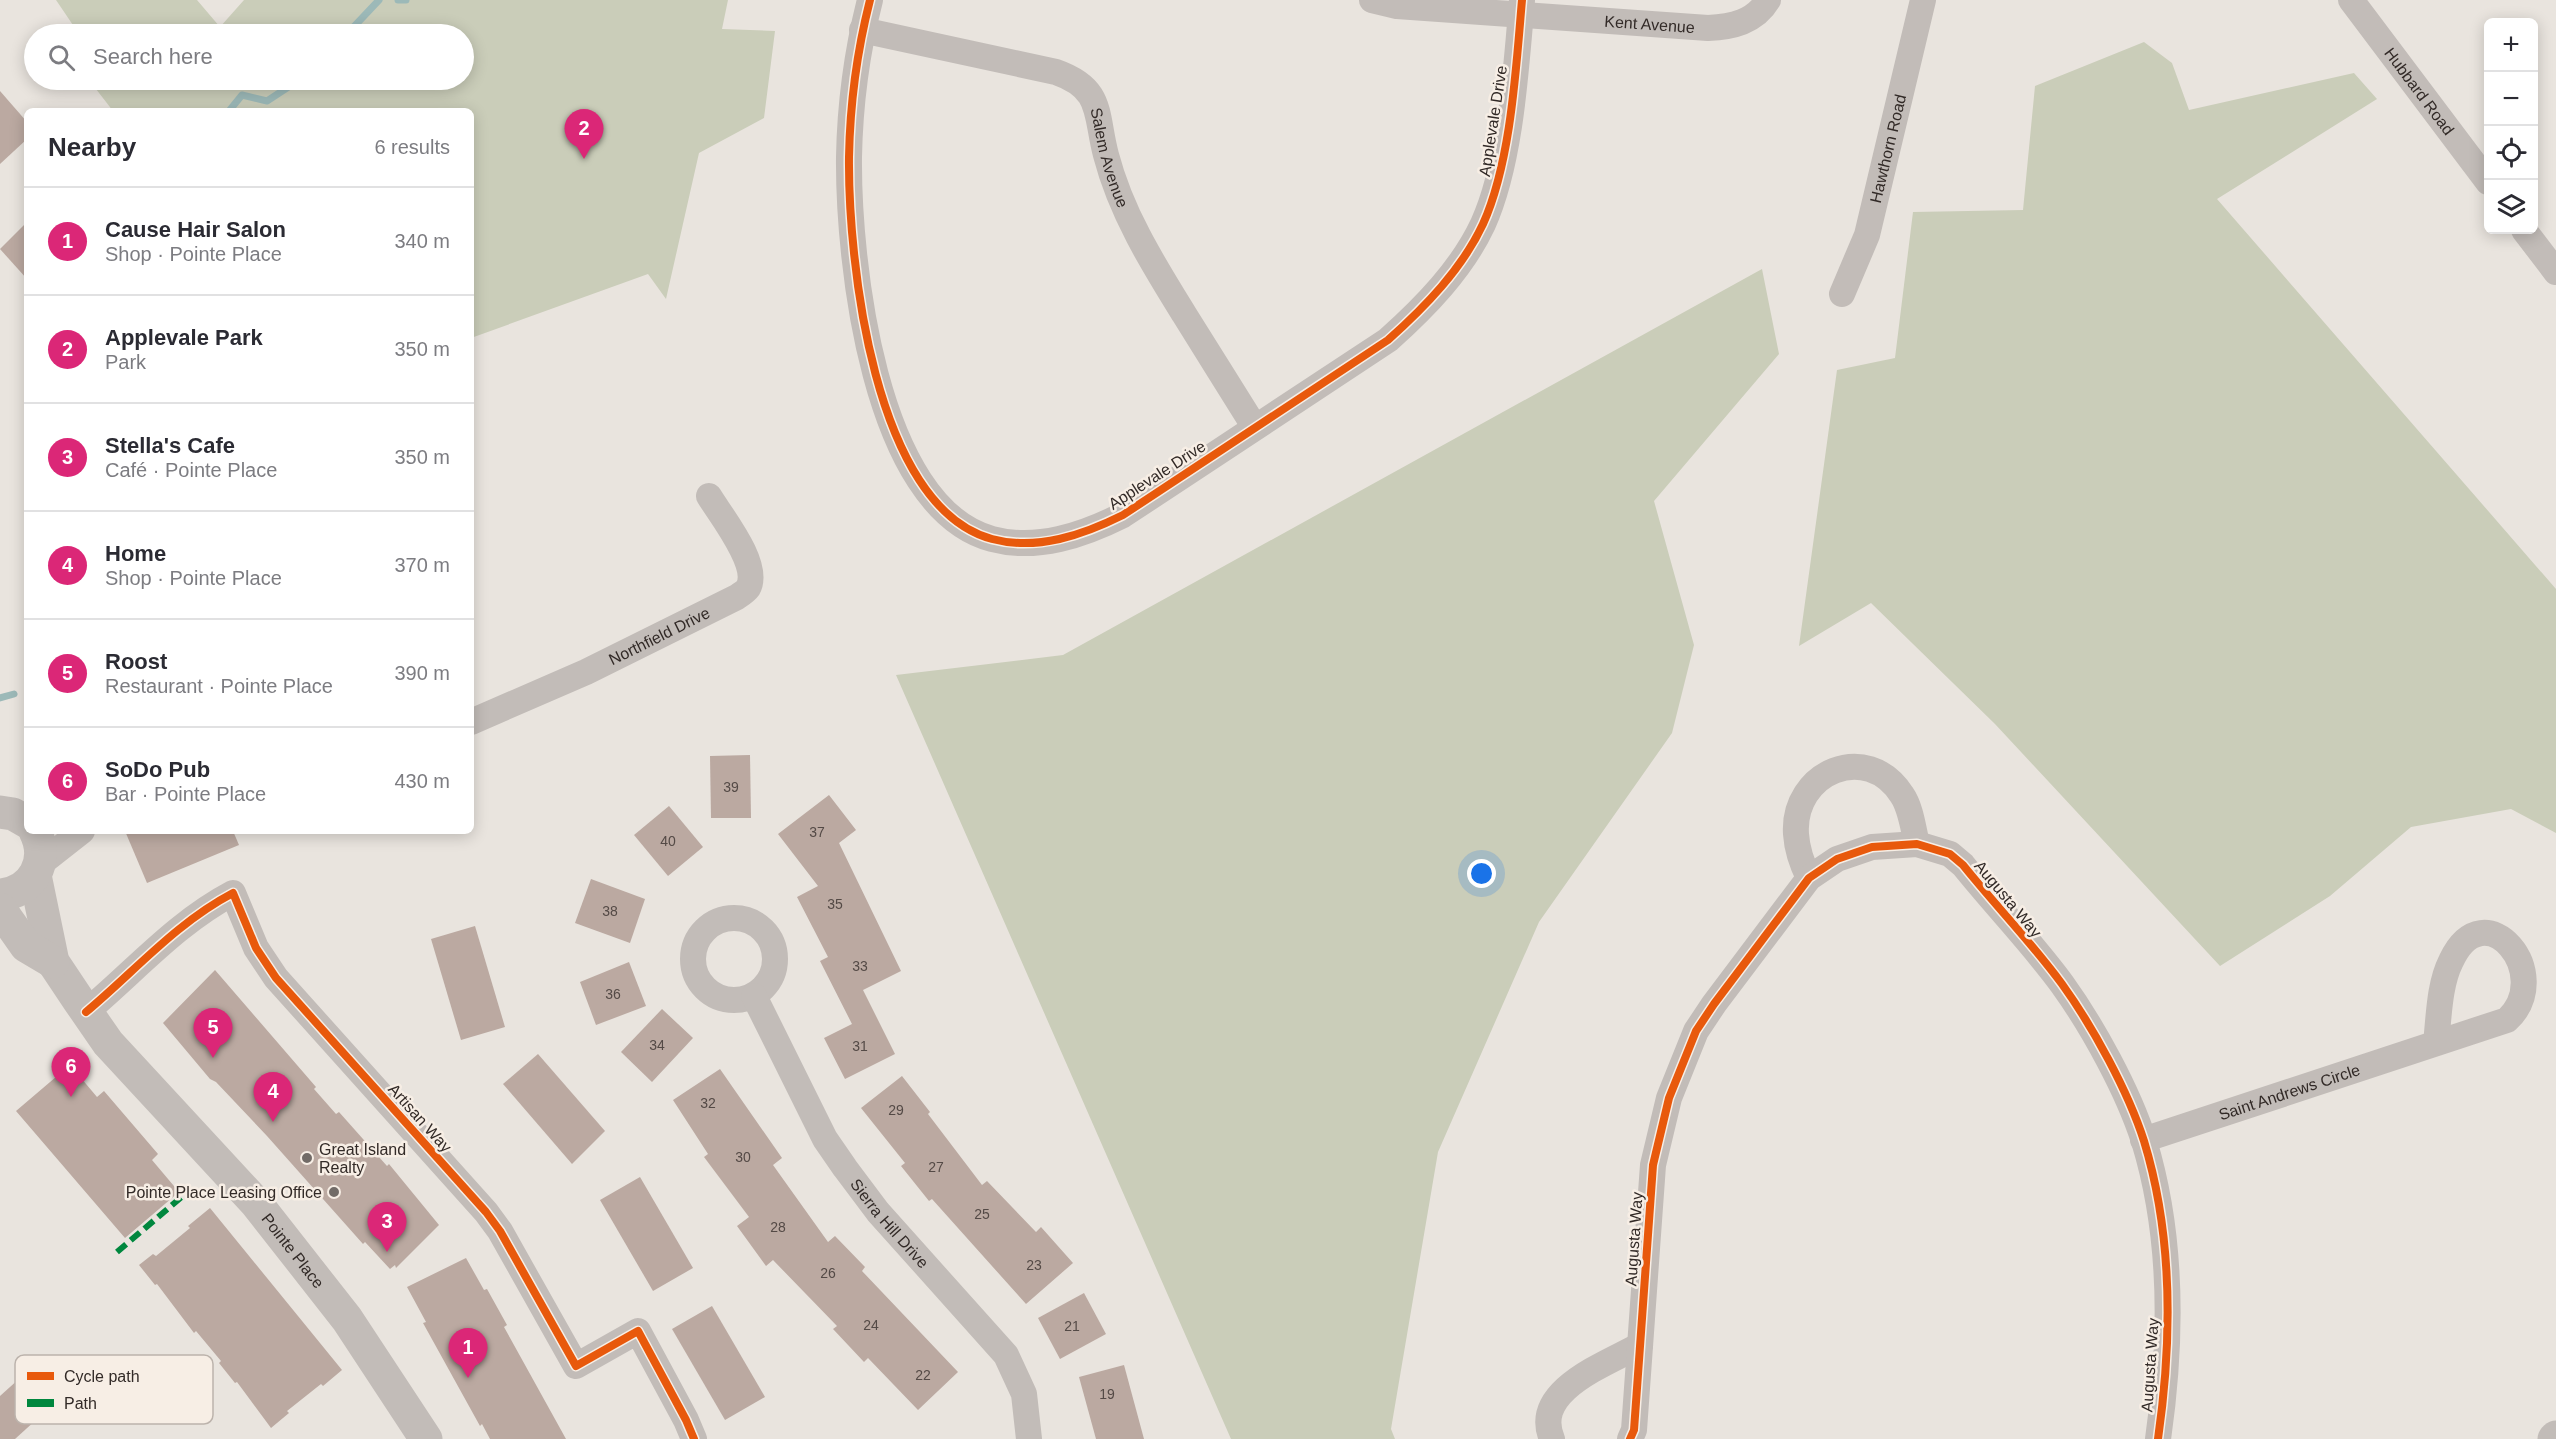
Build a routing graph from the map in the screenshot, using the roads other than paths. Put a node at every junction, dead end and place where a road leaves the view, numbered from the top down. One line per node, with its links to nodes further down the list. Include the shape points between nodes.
1 (870, 0): 7 (street, Applevale Drive)
2 (1372, 0): 6 (street, Kent Avenue, via 1397,6)
3 (1768, 0): 6 (street, Kent Avenue, via 1754,16 1740,24 1716,28)
4 (1923, 0): 11 (street, Hawthorn Road, via 1867,235)
5 (2352, 0): 8 (street, Hubbard Road)
6 (1522, 7): 12 (street, Applevale Drive, via 1500,174 1470,248 1438,291 1388,340)
7 (862, 30): 12 (street, Salem Avenue, via 1056,72 1080,82 1096,106 1106,156 1146,253); 12 (street, Applevale Drive, via 849,155 851,228 864,325 891,422 911,468 945,513 991,539 1018,543 1073,536 1123,515)
8 (2487, 180)
9 (2527, 234): 10 (street)
10 (2556, 272)
11 (1842, 294)
12 (1254, 426)
13 (709, 496): 14 (street, Northfield Drive, via 750,562 748,589 586,672)
14 (474, 721)
15 (33, 834): 18 (street, Pointe Place, via 40,842)
16 (79, 834): 18 (street)
17 (1917, 844): 19 (street, Augusta Way, via 1872,847 1837,859); 19 (street, via 1904,797 1893,782 1877,771 1859,766 1835,770 1809,789 1800,806 1795,832 1800,859); 26 (street, Augusta Way, via 1950,854 1963,865 2061,984 2099,1044)
18 (38, 870): 20 (street, via 19,891); 22 (street, Pointe Place)
19 (1809, 878): 27 (street, Augusta Way, via 1696,1031 1669,1098 1653,1165)
20 (0, 895)
21 (0, 909): 22 (street, Pointe Place, via 26,946)
22 (53, 962): 24 (street, Pointe Place)
23 (754, 996): 30 (street, Sierra Hill Drive, via 825,1139 844,1168 1006,1355 1024,1394)
24 (86, 1012): 28 (street, Pointe Place, via 108,1042 256,1203 347,1319); 29 (street, Artisan Way, via 193,916 233,893 256,948 276,978 500,1231 576,1366 638,1331)
25 (2436, 1043): 25 (street, Saint Andrews Circle, via 2444,980 2458,949 2469,939 2498,933 2524,947 2533,959 2536,974 2530,1001 2520,1012 2507,1020); 26 (street, Saint Andrews Circle)
26 (2143, 1140): 33 (street, Augusta Way, via 2161,1227 2168,1303 2166,1383)
27 (1640, 1345): 31 (street, via 1558,1394 1548,1419); 32 (street, Augusta Way, via 1634,1430)
28 (426, 1439)
29 (694, 1439)
30 (1029, 1439)
31 (1552, 1439)
32 (1630, 1439)
33 (2158, 1439)

